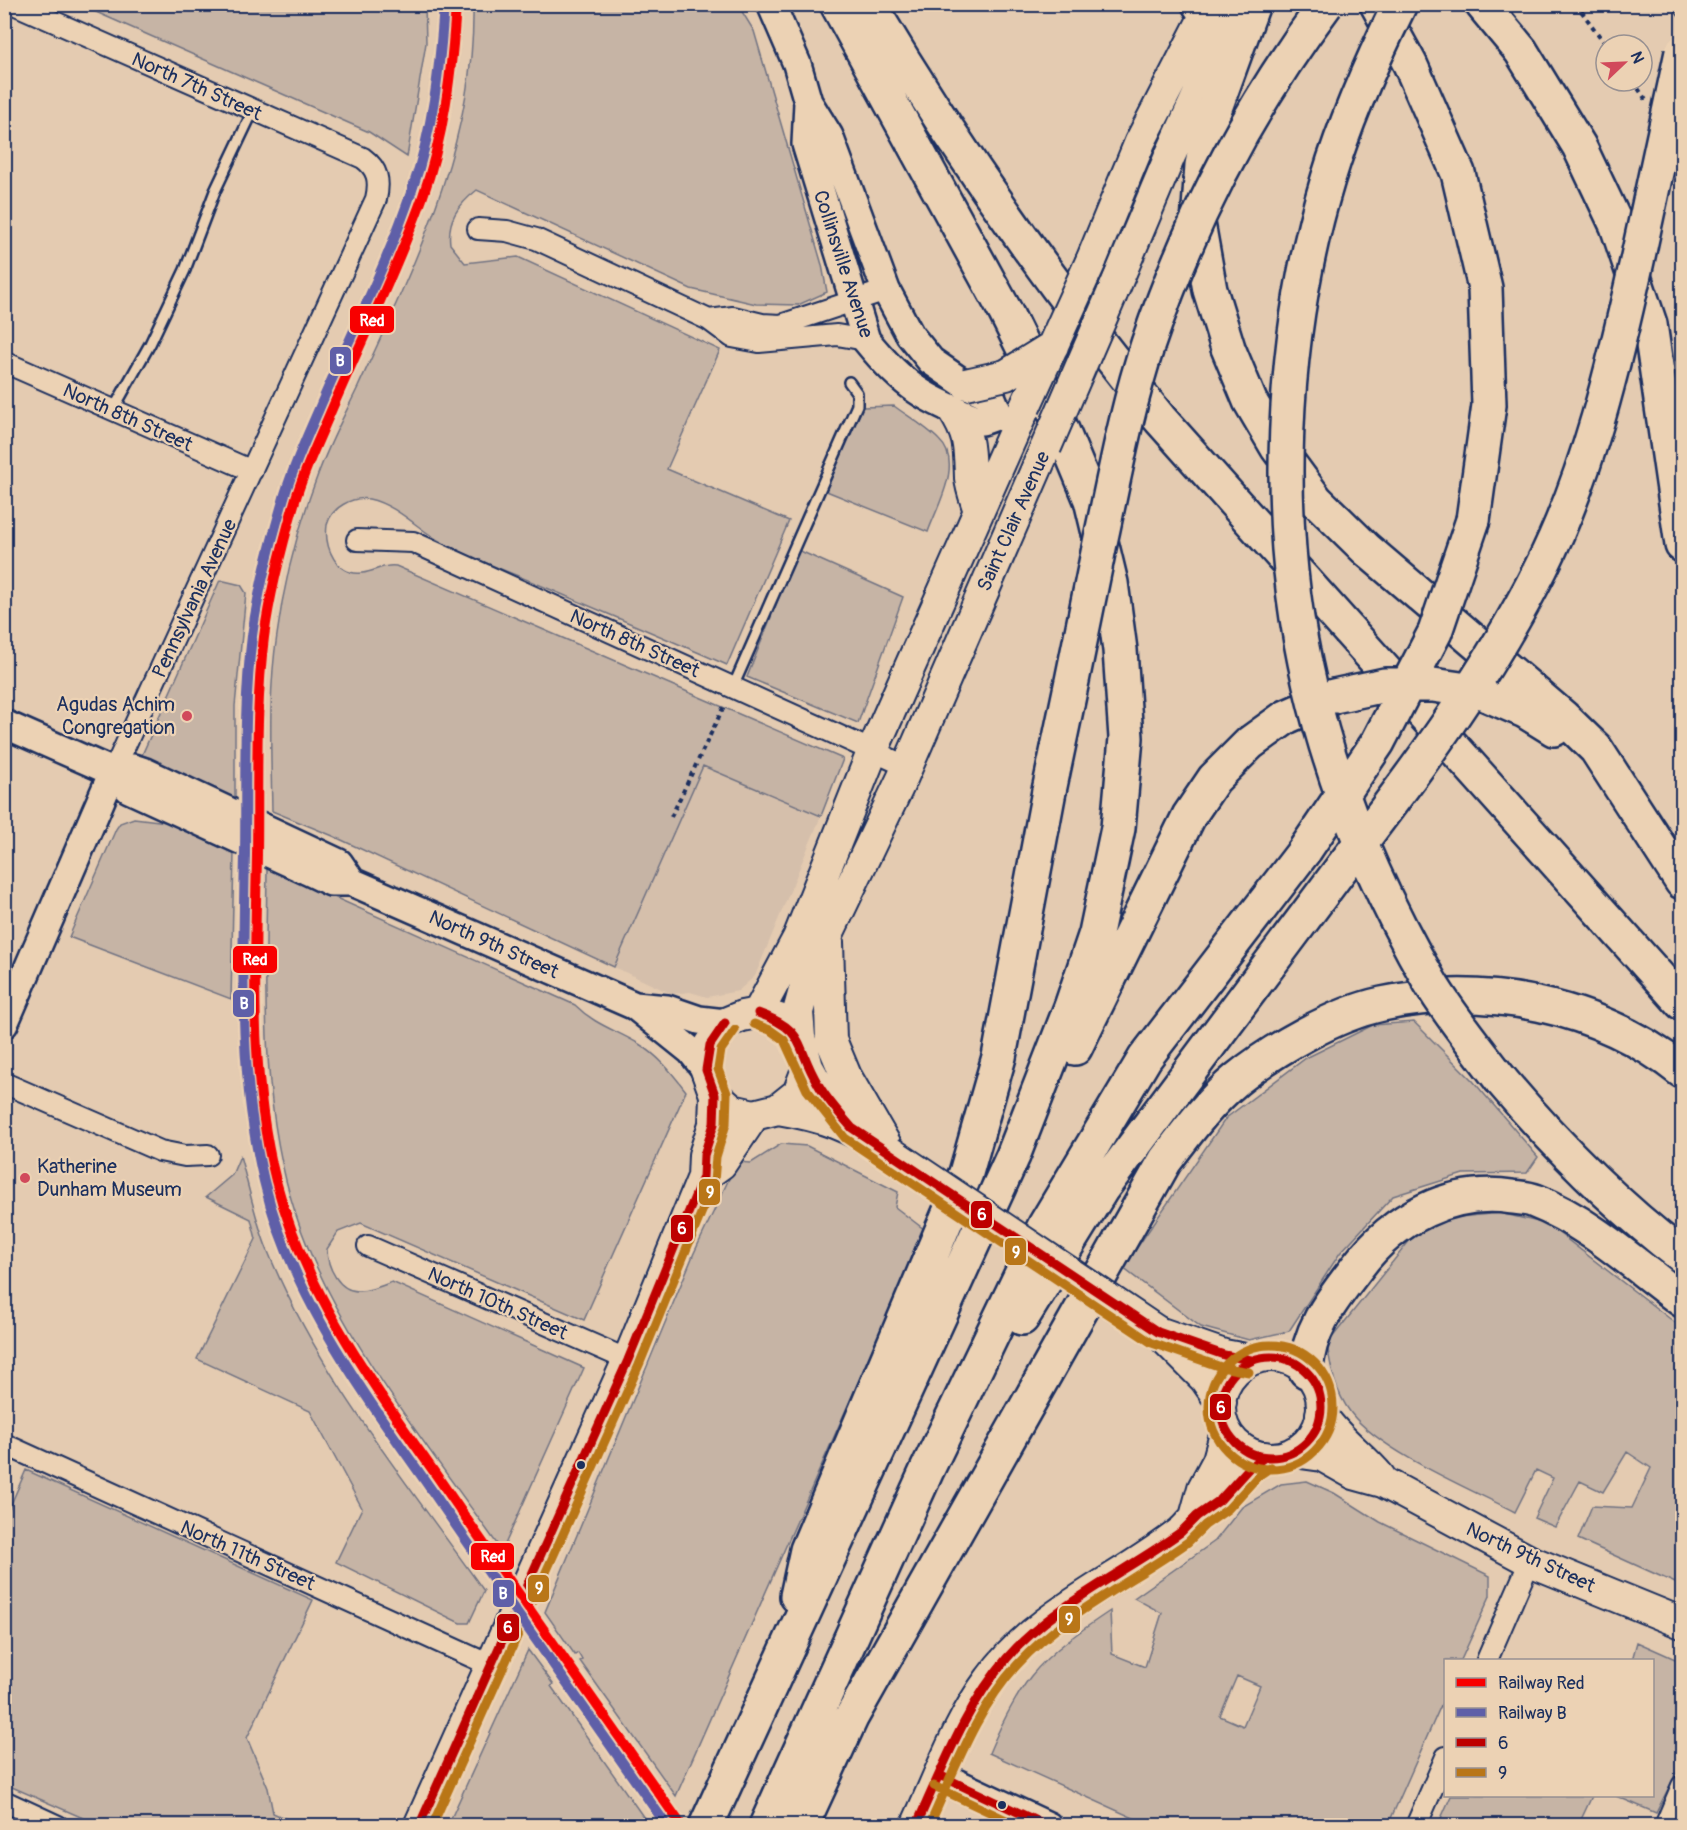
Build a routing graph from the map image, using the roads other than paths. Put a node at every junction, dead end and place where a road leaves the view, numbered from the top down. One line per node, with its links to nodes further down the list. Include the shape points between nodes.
1 (14, 4): 14 (street, North 7th Street)
2 (771, 4): 13 (main road, Collinsville Avenue, via 797,64)
3 (837, 4): 55 (highway, via 1005,310 1052,406 1091,500 1112,583 1126,738 1118,828 1096,933)
4 (869, 4): 41 (highway, via 993,201 1087,329 1160,419)
5 (1253, 4): 38 (highway, via 1211,119 1202,165 1198,223 1210,290 1250,401 1277,447 1316,500 1366,549 1563,717 1596,750)
6 (1326, 4): 73 (highway, bridge, via 1266,91 1211,191 1148,345 1126,420 999,1057 966,1173 807,1550)
7 (1377, 4): 83 (highway, bridge, via 1410,64 1458,173 1485,288 1489,405 1473,520 1435,632 1378,742 1305,850 1145,1058 1045,1225 927,1470)
8 (1400, 4): 58 (highway, bridge, via 1363,81 1328,179 1305,268 1292,363 1286,477 1293,590 1310,685 1344,801 1381,887 1432,985 1501,1080 1557,1146)
9 (1482, 4): 32 (highway, via 1521,51 1579,146 1617,226 1650,324)
10 (1212, 7): 11 (highway); 21 (main road, Saint Clair Avenue, bridge, via 1140,142)
11 (1218, 51): 24 (main road, Saint Clair Avenue, bridge)
12 (1683, 52): 84 (highway, bridge, via 1602,408 1574,491 1542,566 1486,669 1419,767 1101,1190 1028,1306)
13 (808, 102): 17 (main road, Collinsville Avenue, via 829,136); 18 (main road, Collinsville Avenue, via 806,144)
14 (253, 111): 15 (street, North 7th Street, via 363,158); 26 (lane, via 215,191 180,281)
15 (376, 173): 28 (street, Pennsylvania Avenue, via 376,199)
16 (478, 229): 19 (street, via 536,239)
17 (886, 290): 18 (street); 25 (main road, Collinsville Avenue, via 910,335)
18 (853, 302): 19 (street, via 781,324 733,317); 20 (main road, Collinsville Avenue)
19 (710, 320): 20 (street, via 732,337 759,342 837,335)
20 (866, 340): 25 (main road, Collinsville Avenue, via 917,392)
21 (1053, 345): 25 (main road, bridge, via 1006,375); 27 (main road, Saint Clair Avenue, bridge)
22 (4, 362): 26 (street, North 8th Street)
23 (849, 382): 33 (lane, via 857,393 857,405)
24 (1067, 396): 27 (main road); 29 (main road, Saint Clair Avenue, bridge)
25 (960, 397): 27 (main road, Collinsville Avenue, via 991,396); 30 (main road, via 970,445 970,480)
26 (113, 410): 28 (street, North 8th Street)
27 (1019, 417): 29 (main road, via 1023,469); 30 (main road, Saint Clair Avenue)
28 (252, 471): 37 (street, Pennsylvania Avenue)
29 (1017, 508): 36 (main road, Saint Clair Avenue)
30 (979, 511): 35 (main road, Saint Clair Avenue)
31 (357, 540): 33 (street, North 8th Street, via 413,543)
32 (1683, 545)
33 (733, 687): 35 (street, North 8th Street)
34 (4, 724): 37 (main road, North 9th Street)
35 (873, 750): 36 (street, North 8th Street); 43 (main road, Saint Clair Avenue, via 798,938)
36 (908, 767): 40 (main road, Saint Clair Avenue)
37 (114, 772): 42 (main road, North 9th Street, via 129,789 332,882 352,882); 45 (main road, Pennsylvania Avenue)
38 (1621, 787): 39 (highway); 55 (highway, bridge, via 1560,734 1525,711 1481,692 1433,685 1385,685 1334,696 1286,717 1250,743 1214,778 1189,816 1045,1110)
39 (1683, 882)
40 (828, 940): 46 (main road, Saint Clair Avenue, via 808,976 798,1012); 53 (main road, via 831,1040 846,1076)
41 (1683, 1003)
42 (635, 1006): 44 (main road, North 9th Street, via 668,1009 699,1020); 50 (main road, North 9th Street, via 691,1051)
43 (758, 1013): 44 (main road); 46 (main road, via 779,1019)
44 (725, 1023): 50 (main road, via 710,1045)
45 (4, 1024)
46 (800, 1037): 47 (main road)
47 (808, 1067): 51 (main road, via 798,1094); 52 (main road)
48 (1683, 1071): 85 (highway, via 1593,1018 1512,998 1443,997 1380,1004 1321,1027 1280,1049 1236,1080 1196,1121 1165,1161 852,1718)
49 (4, 1083): 54 (street, via 160,1151)
50 (710, 1083): 51 (main road, via 732,1110); 56 (main road, via 714,1124 704,1155)
51 (766, 1112): 52 (main road, via 811,1115); 56 (main road, via 721,1164)
52 (852, 1128): 53 (main road)
53 (890, 1152): 60 (main road, bridge)
54 (208, 1155)
55 (1013, 1156): 73 (highway)
56 (703, 1177): 61 (main road)
57 (368, 1246): 61 (street, North 10th Street)
58 (1683, 1256)
59 (1683, 1300): 63 (highway, via 1570,1217 1533,1200 1492,1194 1445,1201 1409,1217 1372,1248 1315,1329)
60 (1158, 1332): 62 (main road); 64 (main road, via 1202,1376)
61 (628, 1360): 75 (main road)
62 (1251, 1360): 63 (main road, via 1280,1357); 64 (main road, via 1232,1374)
63 (1306, 1371): 65 (main road, via 1319,1390)
64 (1221, 1402): 66 (main road)
65 (1321, 1414): 68 (main road, via 1312,1436); 69 (main road, North 9th Street, via 1335,1434 1364,1458)
66 (1227, 1431): 68 (main road, via 1243,1449); 70 (main road, via 1221,1454 1203,1488)
67 (4, 1444): 75 (street, North 11th Street)
68 (1279, 1454): 69 (main road, North 9th Street, via 1322,1456 1354,1474); 70 (main road, via 1245,1469 1220,1500)
69 (1383, 1482): 71 (main road, North 9th Street)
70 (1196, 1517): 77 (main road, via 1153,1553 1063,1610 1019,1647 990,1678)
71 (1530, 1561): 72 (main road, North 9th Street); 74 (street)
72 (1683, 1623)
73 (784, 1657): 82 (highway)
74 (1487, 1659)
75 (492, 1666): 81 (main road)
76 (1444, 1762): 88 (street)
77 (939, 1775): 86 (main road); 87 (main road)
78 (1683, 1786): 89 (street)
79 (4, 1802): 80 (street)
80 (58, 1826)
81 (419, 1826)
82 (706, 1826)
83 (766, 1826)
84 (786, 1826)
85 (801, 1826)
86 (916, 1826)
87 (1048, 1826)
88 (1416, 1826)
89 (1665, 1826)

